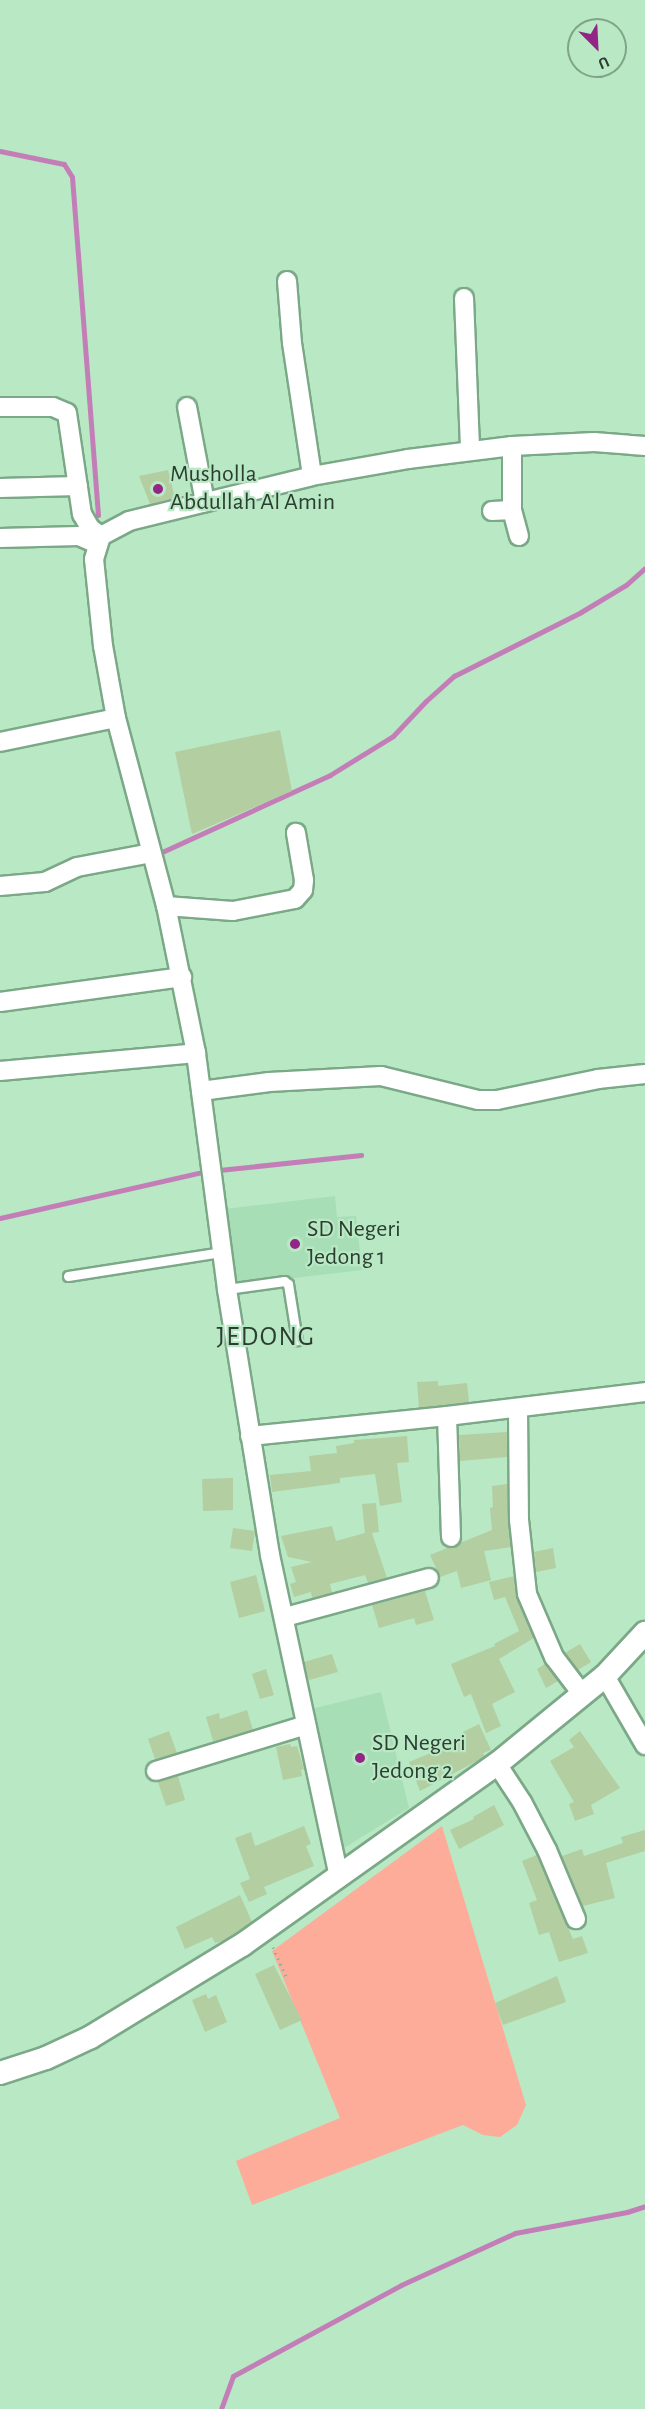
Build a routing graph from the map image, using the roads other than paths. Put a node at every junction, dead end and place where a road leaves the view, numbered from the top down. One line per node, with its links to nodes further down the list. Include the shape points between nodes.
1 (287, 280): 8 (street, via 292,343)
2 (464, 298): 7 (street)
3 (0, 407): 9 (street, via 53,407 68,413)
4 (188, 407): 11 (street)
5 (512, 446): 6 (street, via 594,442); 7 (street); 12 (street)
6 (645, 446)
7 (470, 450): 8 (street)
8 (312, 476): 11 (street)
9 (78, 486): 10 (street); 16 (street, via 82,514)
10 (0, 488)
11 (206, 502): 16 (street, via 129,521)
12 (512, 510): 13 (street); 14 (street)
13 (492, 511)
14 (519, 536)
15 (0, 538): 16 (street, via 79,536)
16 (99, 540): 17 (street, via 95,575)
17 (116, 718): 18 (street); 20 (street)
18 (0, 742)
19 (296, 833): 22 (street, via 304,880 303,890 295,899 233,911)
20 (151, 853): 21 (street, via 77,867 45,882); 22 (street)
21 (0, 886)
22 (166, 906): 23 (street)
23 (182, 977): 24 (street); 25 (street)
24 (0, 1002)
25 (196, 1053): 26 (street); 28 (street)
26 (0, 1071)
27 (645, 1074): 28 (street, via 598,1079 497,1100 478,1100 381,1076 270,1082)
28 (201, 1091): 29 (street)
29 (222, 1252): 30 (lane); 31 (street)
30 (68, 1276)
31 (227, 1289): 32 (lane, via 284,1281 288,1284); 36 (street)
32 (297, 1340)
33 (645, 1392): 34 (street)
34 (518, 1408): 35 (street); 42 (street, via 519,1520 527,1594 554,1657)
35 (447, 1416): 36 (street); 37 (street)
36 (250, 1436): 39 (street)
37 (451, 1537)
38 (429, 1578): 39 (street)
39 (285, 1617): 43 (street)
40 (645, 1633): 41 (street)
41 (605, 1676): 42 (street); 44 (street)
42 (583, 1695): 45 (street)
43 (306, 1725): 46 (street); 47 (street)
44 (645, 1745)
45 (497, 1764): 47 (street); 48 (street, via 547,1850)
46 (156, 1771)
47 (339, 1877): 49 (street, via 265,1929 91,2037)
48 (576, 1919)
49 (0, 2073)

